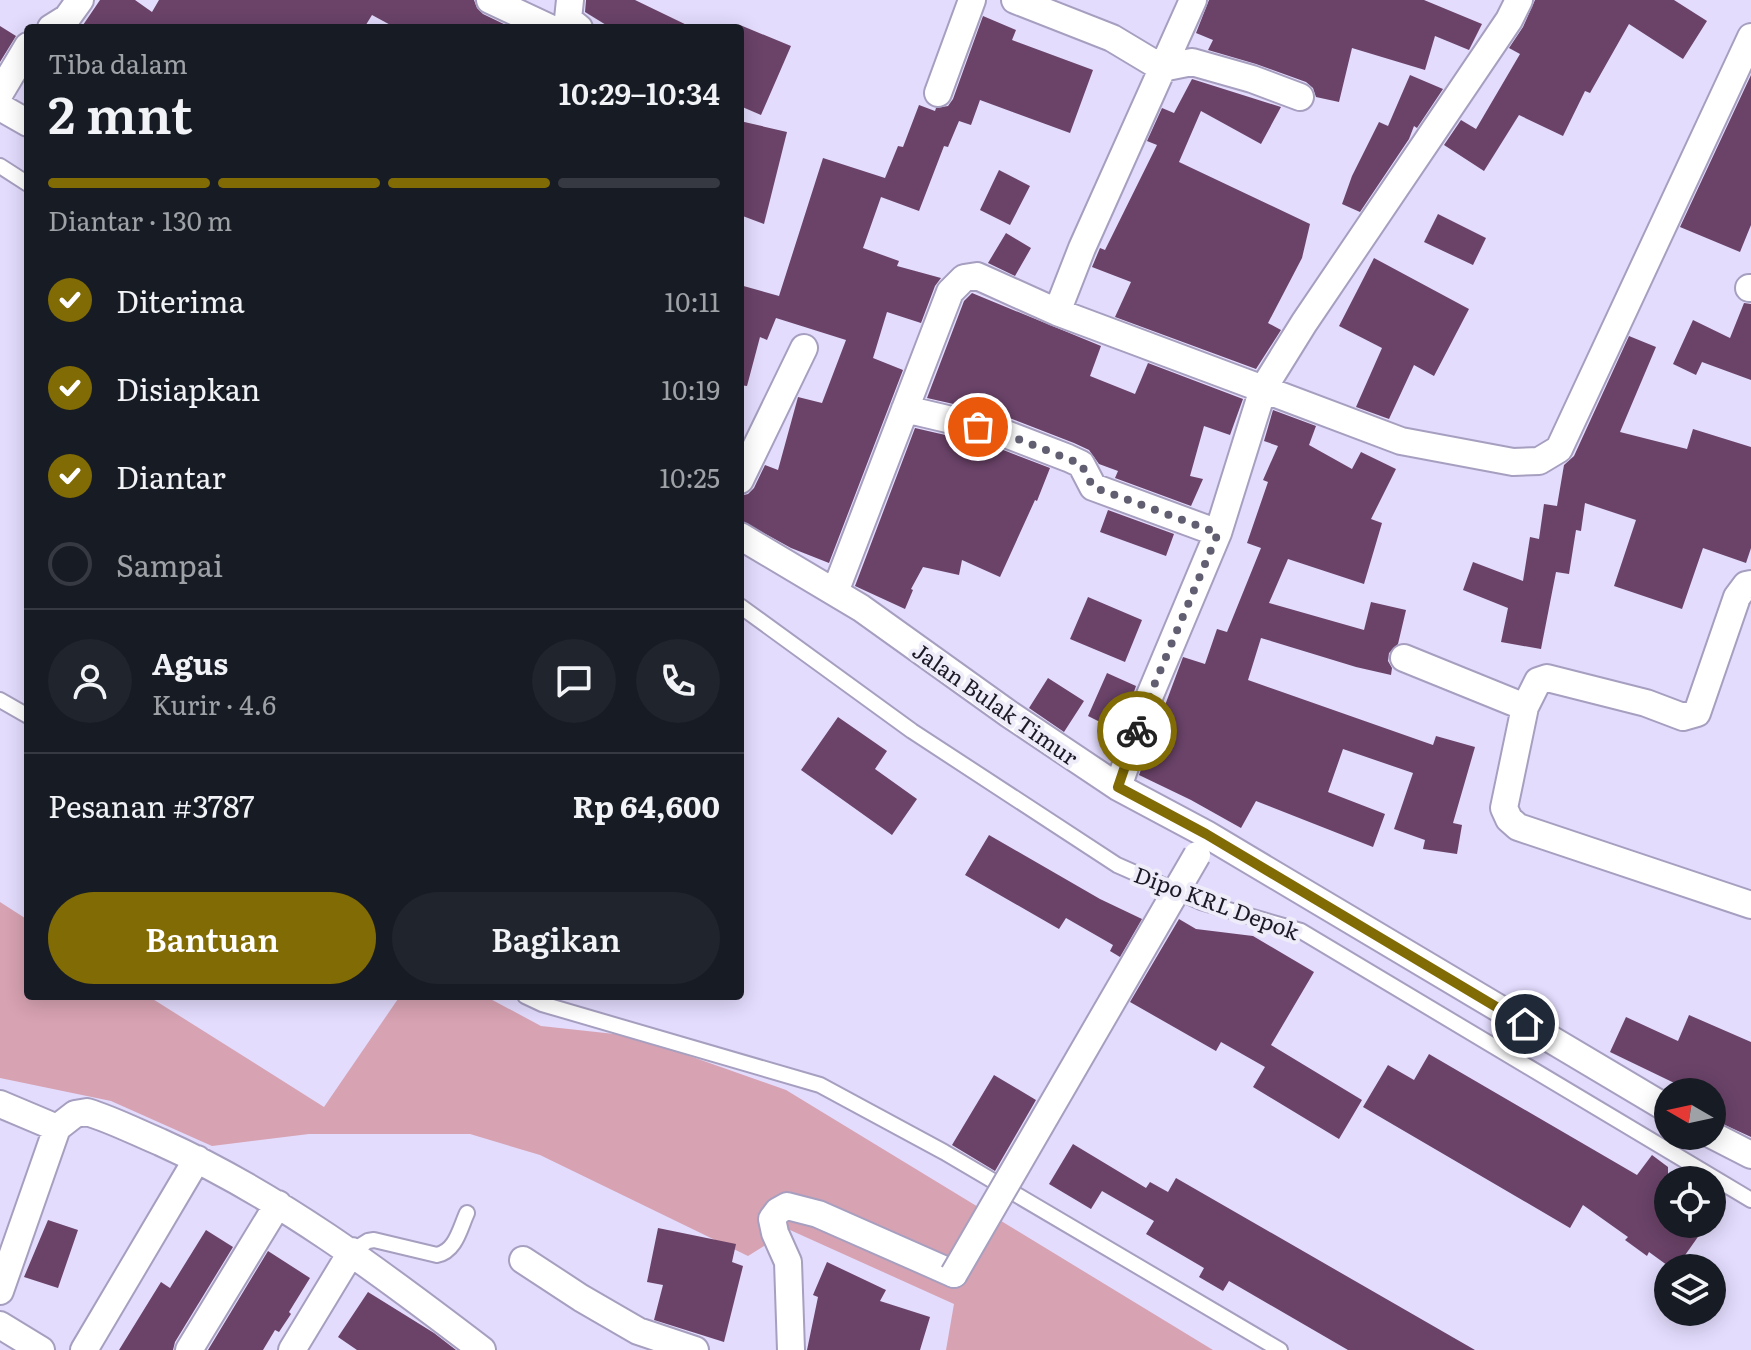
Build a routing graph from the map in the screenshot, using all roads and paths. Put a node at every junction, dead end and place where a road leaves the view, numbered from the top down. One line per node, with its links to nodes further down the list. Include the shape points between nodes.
1 (80, 0): 8 (street)
2 (490, 0): 7 (street)
3 (972, 0): 13 (street)
4 (1015, 0): 11 (street, via 1112,38)
5 (1193, 0): 11 (street)
6 (1519, 0): 21 (street)
7 (564, 21)
8 (57, 24)
9 (1751, 37): 21 (street, via 1559,449 1539,461 1513,462 1401,441)
10 (24, 53): 12 (street)
11 (1162, 68): 14 (street, via 1192,62); 19 (street)
12 (0, 93)
13 (938, 93)
14 (1300, 97)
15 (0, 107): 16 (street)
16 (24, 121)
17 (0, 166): 18 (lane)
18 (24, 181)
19 (1057, 312): 21 (street); 22 (street, via 977,276 964,278 950,292)
20 (804, 348): 23 (street)
21 (1263, 389): 24 (street)
22 (905, 409): 24 (street, via 998,431 1068,458 1081,464 1093,487); 27 (street)
23 (744, 472)
24 (1218, 533): 33 (street)
25 (744, 538): 27 (street, Jalan Bulak Timur)
26 (1751, 584): 31 (street, via 1737,597 1697,713 1683,717 1547,678 1538,681)
27 (835, 592): 33 (street, Jalan Bulak Timur)
28 (744, 609): 43 (lane, Dipo KRL Depok, via 912,731 1117,865 1201,902 1301,931)
29 (1404, 658): 31 (street)
30 (0, 700): 32 (lane)
31 (1525, 707): 35 (street, via 1504,808 1518,827)
32 (24, 714)
33 (1118, 787): 34 (street, Jalan Bulak Timur)
34 (1201, 844): 37 (street, Jalan Bulak Timur); 56 (street, bridge, via 954,1274 818,1214 787,1206 778,1211 772,1219 788,1262)
35 (1751, 905)
36 (534, 1000): 57 (lane, via 820,1085)
37 (1654, 1101)
38 (0, 1104): 39 (street)
39 (57, 1128): 42 (street, via 87,1112); 48 (street)
40 (1726, 1142): 41 (street)
41 (1751, 1155)
42 (197, 1159): 44 (street); 52 (street)
43 (1751, 1200)
44 (278, 1204): 46 (street); 53 (street)
45 (467, 1213): 46 (lane, via 446,1253 374,1240)
46 (352, 1251): 50 (street); 54 (street)
47 (523, 1260): 55 (street, via 638,1331)
48 (0, 1291)
49 (0, 1325): 51 (street)
50 (295, 1349)
51 (41, 1350)
52 (84, 1350)
53 (189, 1350)
54 (482, 1350)
55 (695, 1350)
56 (791, 1350)
57 (1280, 1350)

